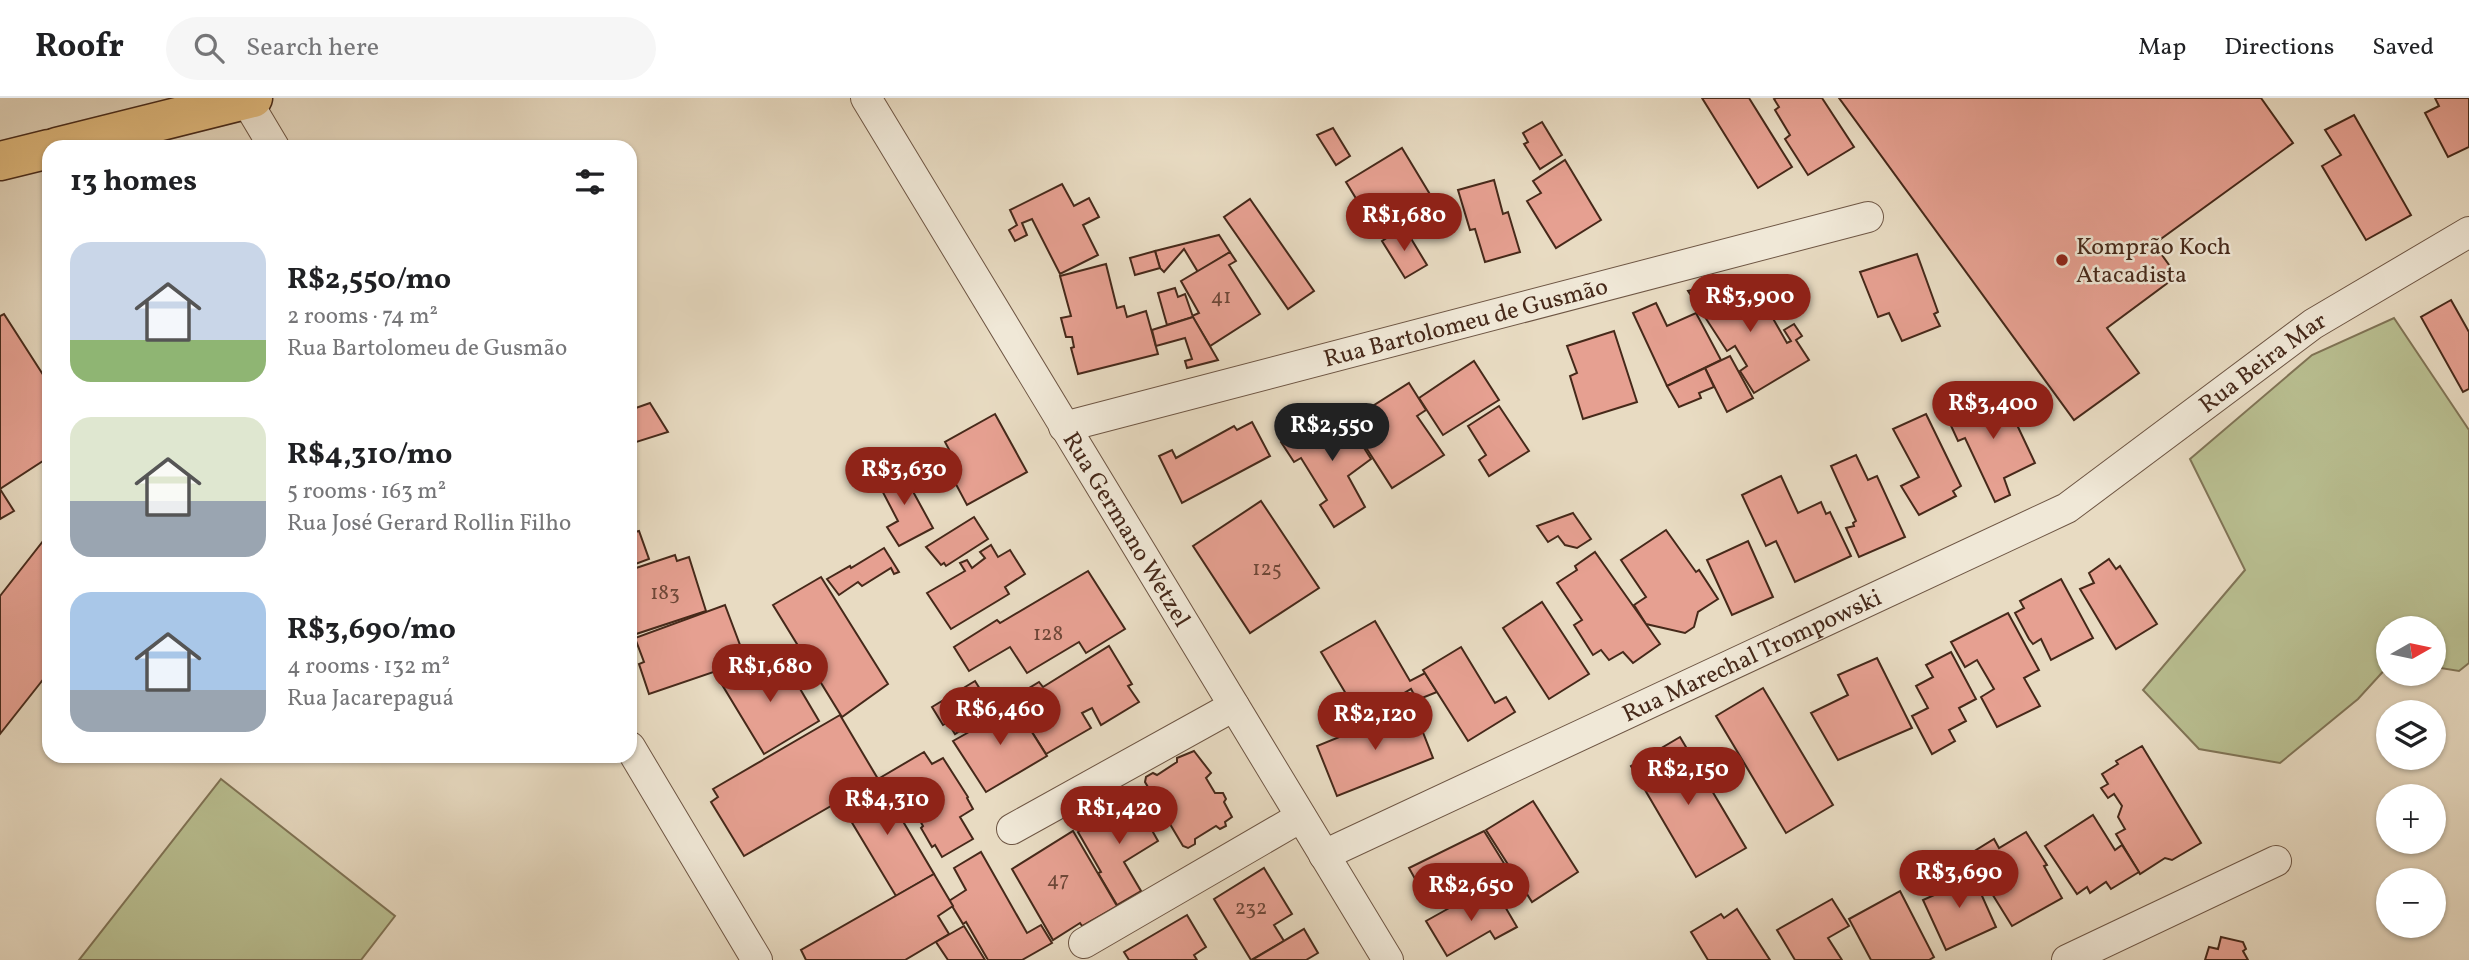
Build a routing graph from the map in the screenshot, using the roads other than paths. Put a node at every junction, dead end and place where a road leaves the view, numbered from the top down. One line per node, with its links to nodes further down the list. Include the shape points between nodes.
1 (866, 98): 9 (street, Rua Germano Wetzel)
2 (250, 99): 3 (main road); 4 (street)
3 (85, 140)
4 (270, 140)
5 (42, 151): 6 (main road)
6 (0, 161)
7 (1868, 217): 9 (street, Rua Bartolomeu de Gusmão)
8 (2469, 232): 10 (street, Rua Beira Mar, via 2313,324)
9 (1064, 427): 11 (street, Rua Germano Wetzel)
10 (2067, 508): 15 (street, Rua Marechal Trompowski)
11 (1234, 706): 13 (street, Rua Germano Wetzel); 14 (street)
12 (637, 759): 18 (street)
13 (1301, 817): 15 (street, Rua Germano Wetzel); 17 (street)
14 (1012, 829)
15 (1324, 855): 19 (street, Rua Germano Wetzel)
16 (2276, 861): 20 (street)
17 (1084, 943)
18 (757, 960)
19 (1388, 960)
20 (2067, 960)

